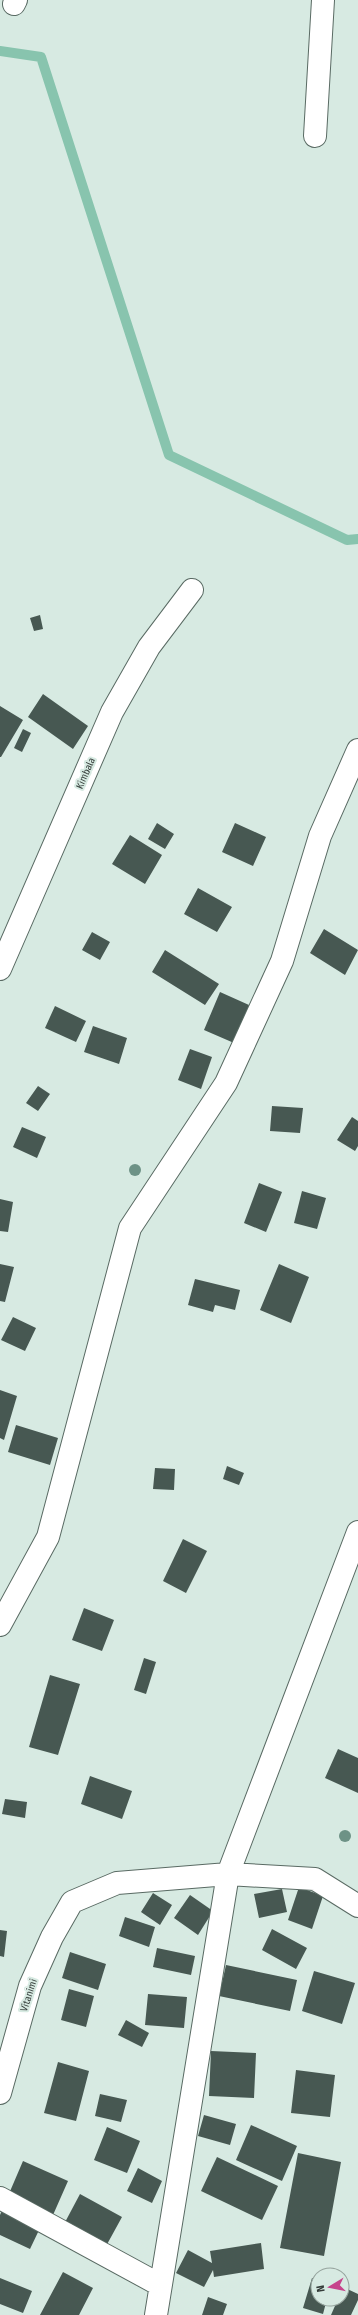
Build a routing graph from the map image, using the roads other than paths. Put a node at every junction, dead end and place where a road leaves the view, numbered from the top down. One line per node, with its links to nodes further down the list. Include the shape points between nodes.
1 (323, 0): 2 (street)
2 (315, 136)
3 (192, 590): 5 (street, Kimbala, via 149,647 112,712)
4 (358, 750): 7 (street, via 320,836 282,961 226,1083 130,1228 48,1537)
5 (0, 969)
6 (358, 1532): 8 (street)
7 (0, 1625)
8 (228, 1874): 9 (street, via 314,1879); 10 (street, Vitanimi, via 117,1883 72,1902 52,1937 30,1986); 12 (street)
9 (358, 1906)
10 (0, 2093)
11 (0, 2198): 12 (street)
12 (160, 2285): 13 (street)
13 (156, 2315)

